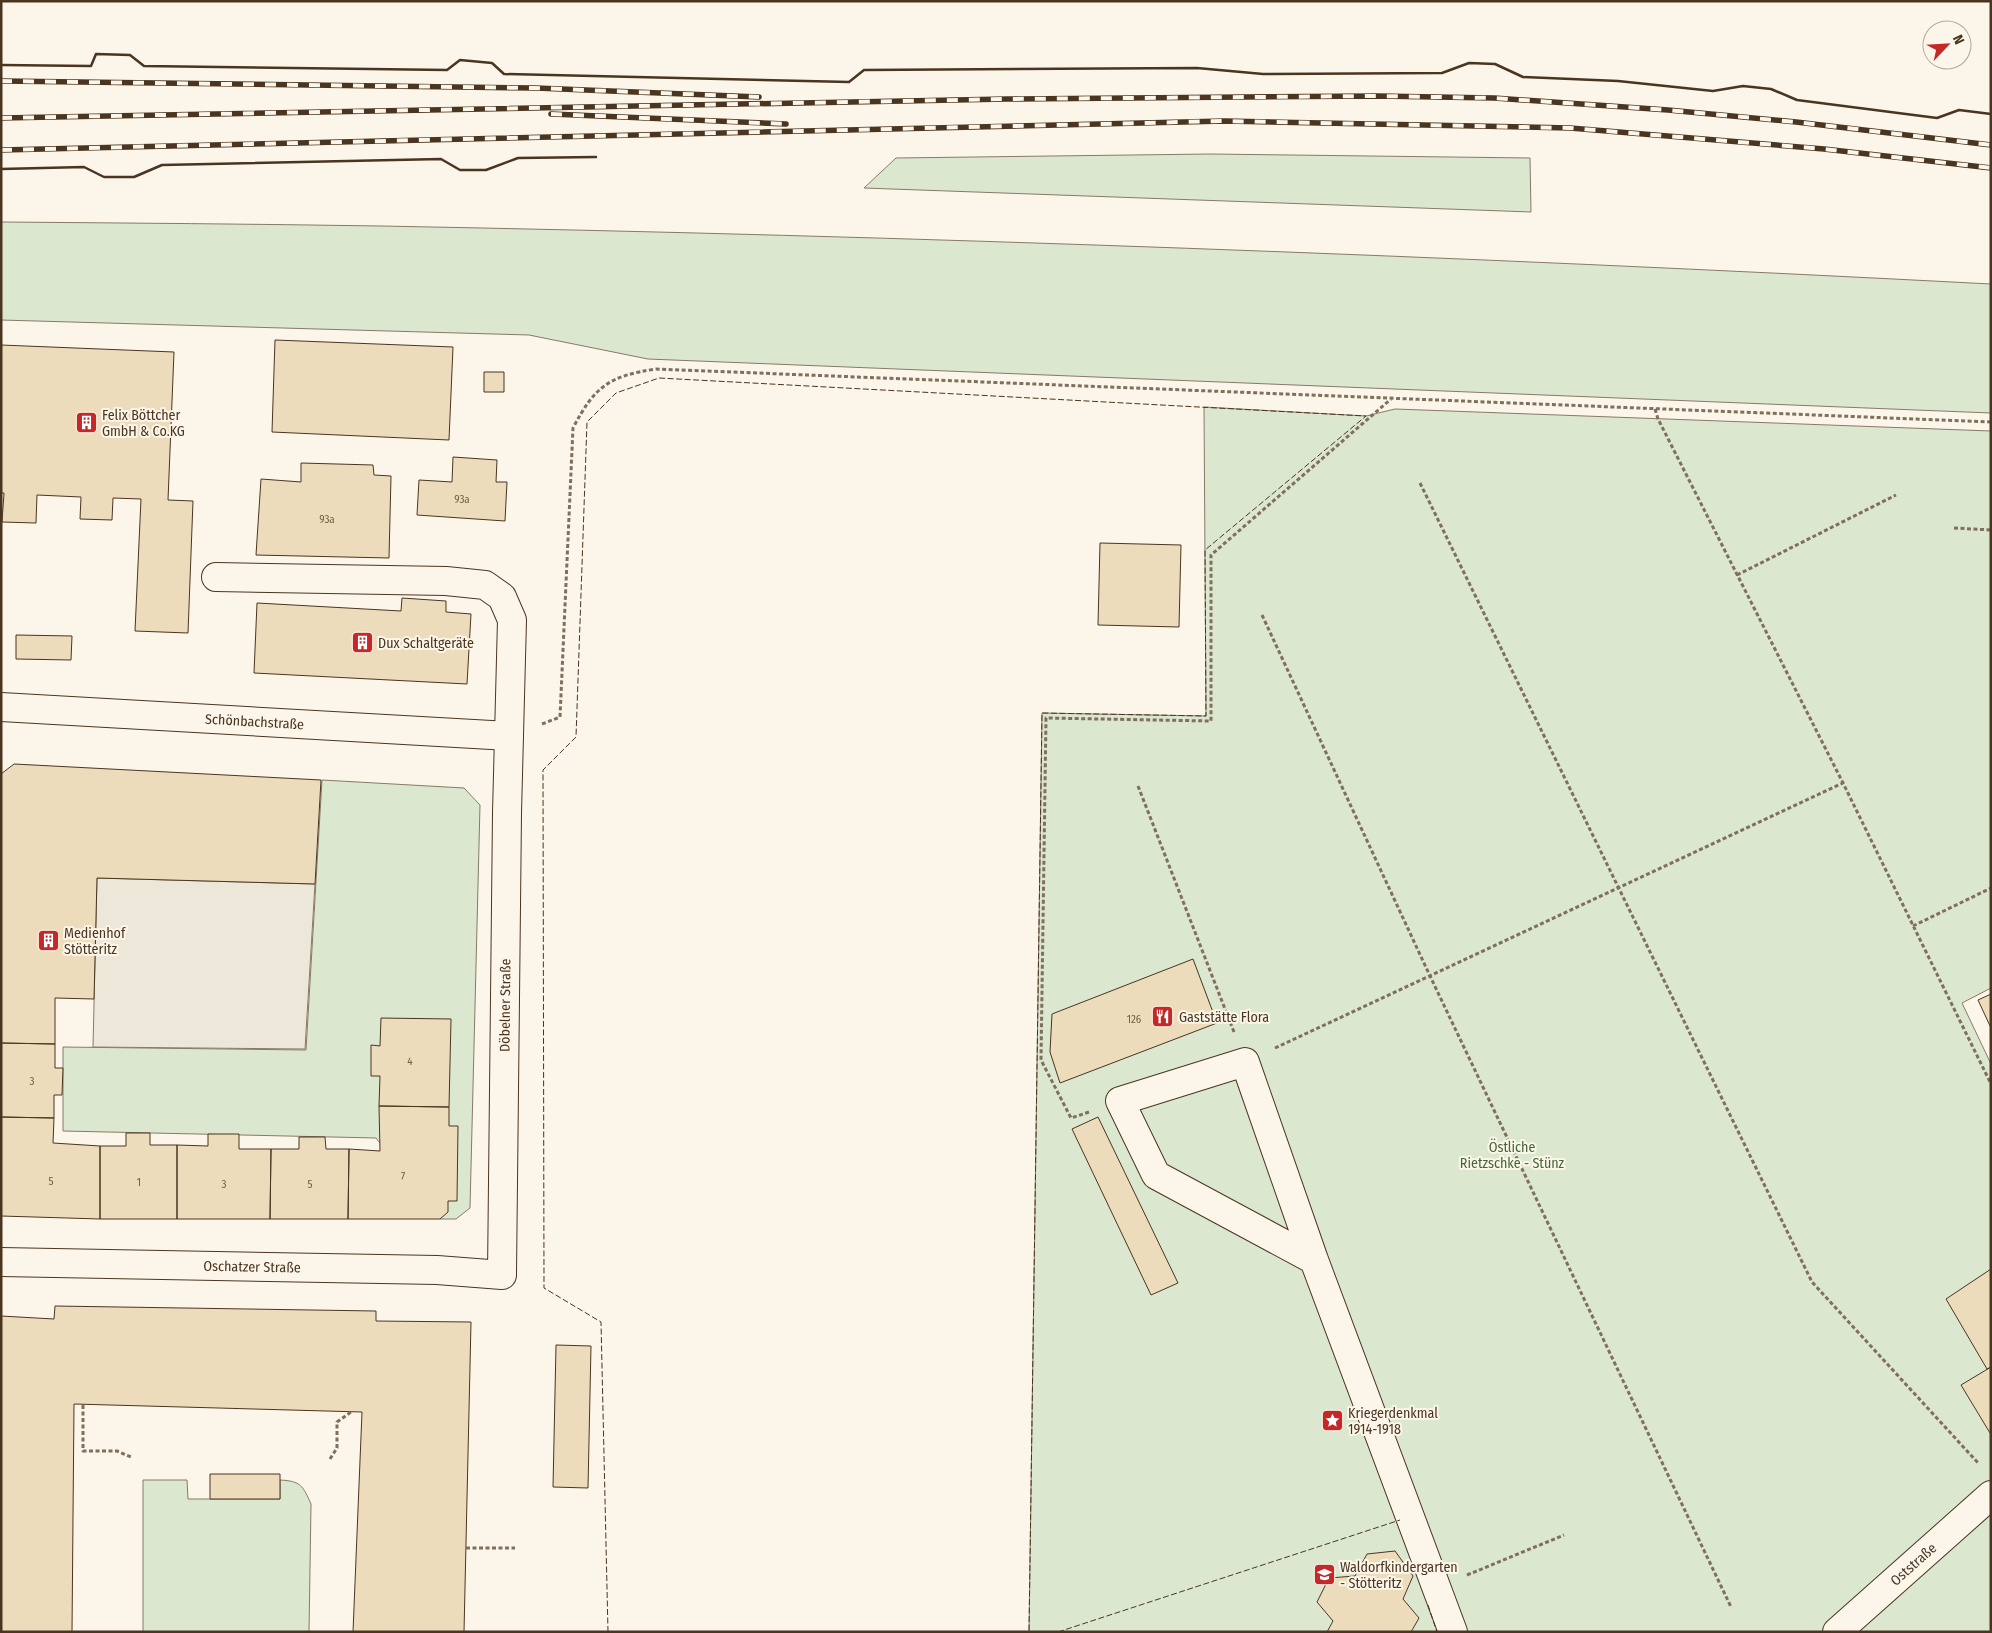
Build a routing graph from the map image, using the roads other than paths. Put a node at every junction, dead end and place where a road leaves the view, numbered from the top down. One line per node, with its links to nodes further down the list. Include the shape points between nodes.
1 (216, 577): 3 (street, Döbelner Straße, via 446,581 485,585 502,597 512,620)
2 (1, 707): 3 (street, Schönbachstraße)
3 (508, 736): 6 (street, Döbelner Straße)
4 (1314, 1260): 4 (street, via 1245,1062 1120,1101 1156,1175); 8 (street)
5 (1, 1262): 6 (street, Oschatzer Straße, via 437,1270)
6 (502, 1275)
7 (1987, 1482): 9 (street, Oststraße)
8 (1453, 1632)
9 (1837, 1632)

